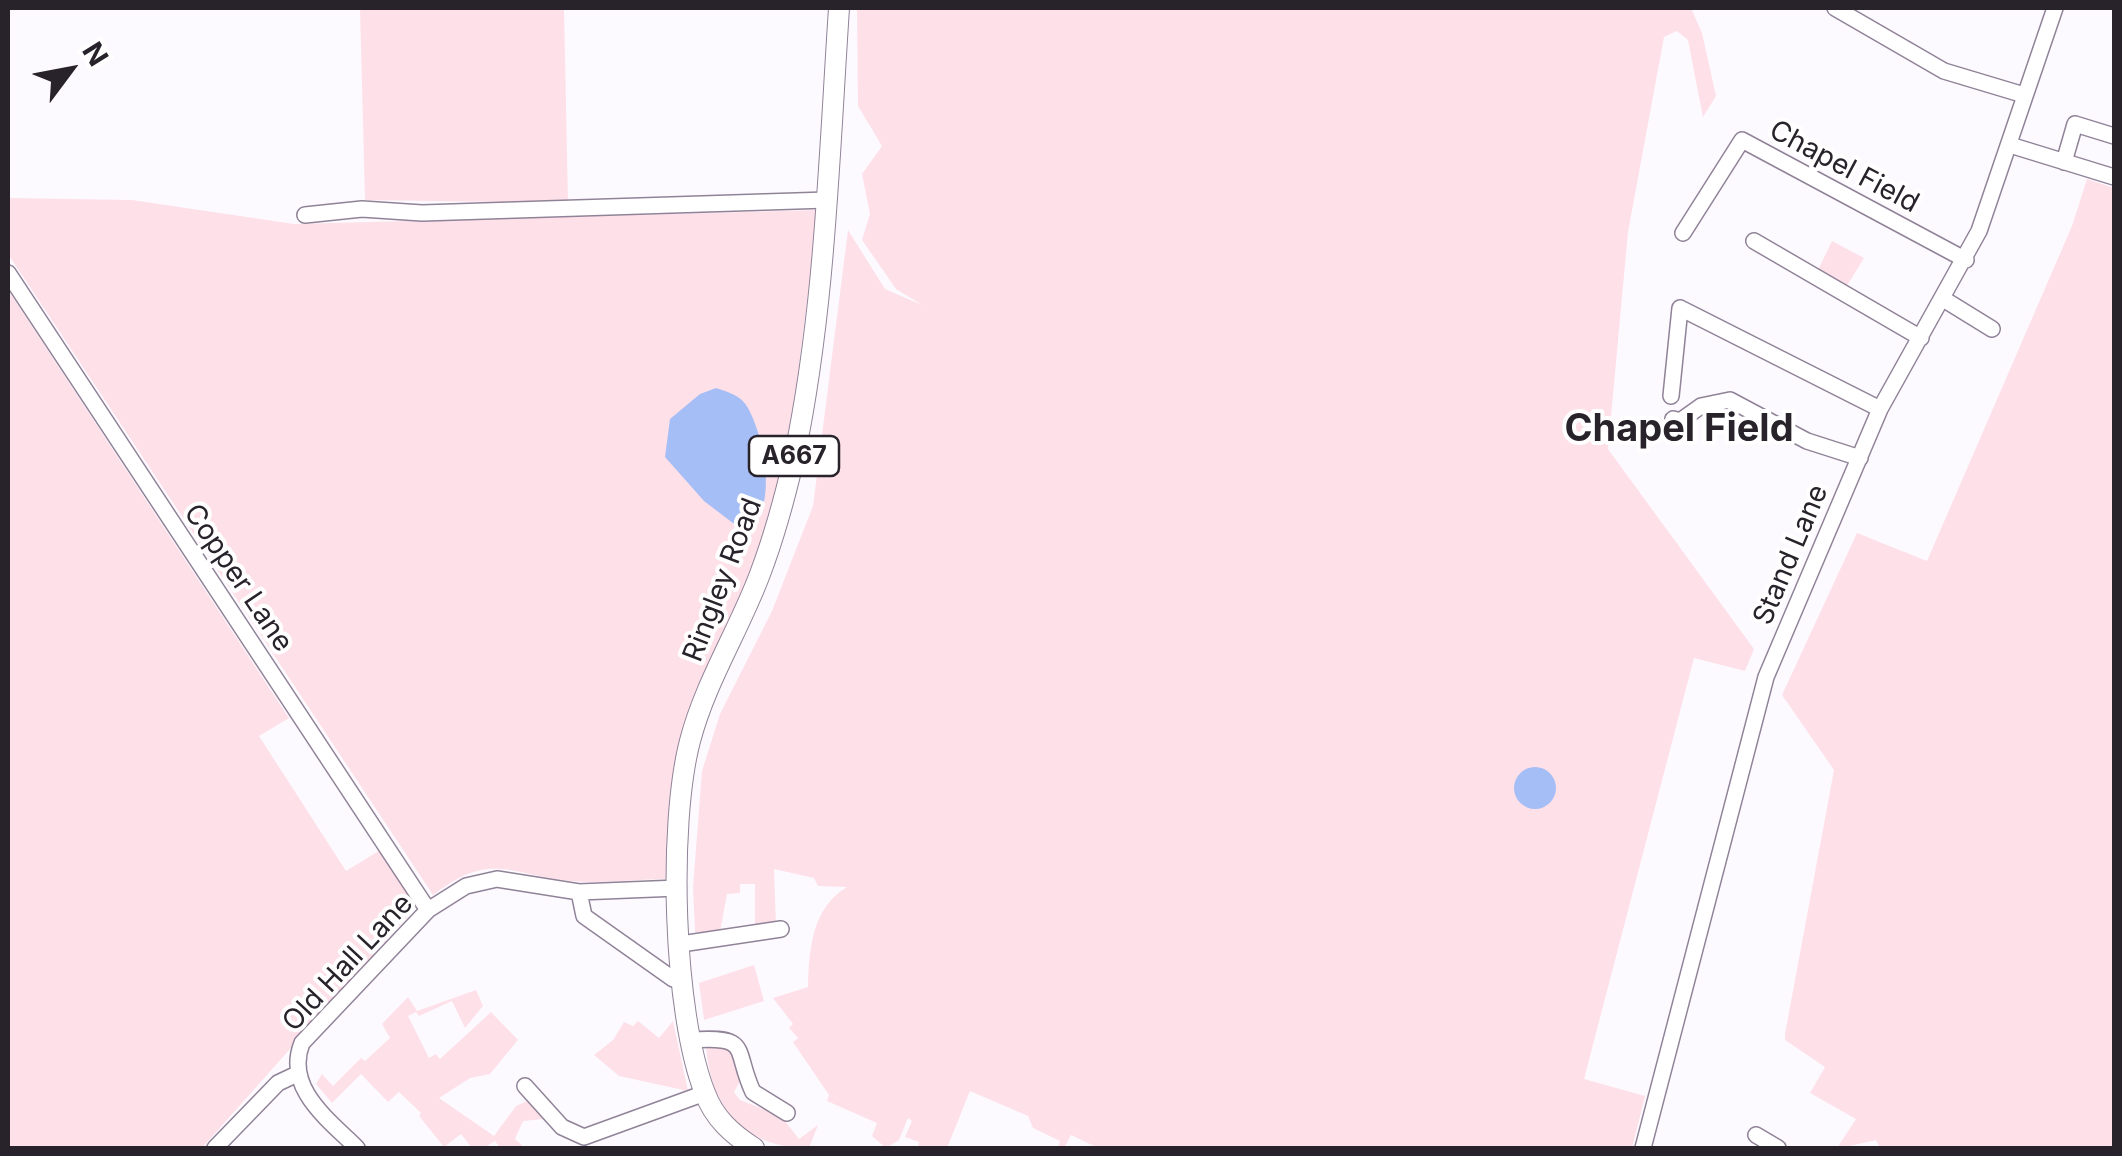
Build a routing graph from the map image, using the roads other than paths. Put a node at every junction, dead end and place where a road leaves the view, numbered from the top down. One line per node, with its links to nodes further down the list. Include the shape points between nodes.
1 (839, 8): 9 (main road, Ringley Road / A667)
2 (1835, 8): 4 (street, via 1944,71)
3 (2055, 8): 4 (street, Stand Lane)
4 (2024, 95): 6 (street, Stand Lane)
5 (2114, 136): 7 (street, via 2076,124)
6 (2010, 145): 7 (street); 13 (street, Stand Lane)
7 (2064, 162): 8 (street)
8 (2114, 177)
9 (827, 200): 10 (street, via 362,209); 22 (main road, Ringley Road / A667, via 793,459 761,572 690,741)
10 (305, 216)
11 (1683, 232): 13 (street, Chapel Field, via 1742,140)
12 (1754, 241): 17 (street)
13 (1966, 260): 15 (street, Stand Lane)
14 (8, 273): 24 (street, Copper Lane)
15 (1945, 300): 16 (street); 17 (street, Stand Lane)
16 (1992, 329)
17 (1922, 338): 19 (street, Stand Lane)
18 (1671, 396): 19 (street, via 1680,308)
19 (1880, 410): 21 (street, Stand Lane)
20 (1673, 419): 21 (street, via 1730,400 1807,441)
21 (1860, 458): 38 (street, Stand Lane, via 1766,677)
22 (678, 888): 23 (street, Old Hall Lane); 26 (main road, Ringley Road / A667)
23 (579, 892): 24 (street, Old Hall Lane, via 497,879 466,886); 27 (street, via 584,916 673,979)
24 (428, 910): 29 (street, Old Hall Lane, via 302,1043)
25 (781, 929): 26 (street)
26 (681, 944): 27 (main road, Ringley Road / A667)
27 (683, 977): 28 (main road, Ringley Road / A667)
28 (692, 1040): 31 (main road, Ringley Road / A667); 32 (street, via 734,1042 754,1092)
29 (298, 1074): 35 (street, Old Hall Lane, via 278,1082); 36 (street, via 318,1108)
30 (525, 1086): 31 (street, via 562,1127 584,1137)
31 (705, 1093): 37 (main road, Ringley Road / A667, via 728,1129)
32 (787, 1113)
33 (1756, 1135): 34 (street)
34 (1773, 1147)
35 (214, 1148)
36 (357, 1148)
37 (754, 1148)
38 (1643, 1148)

